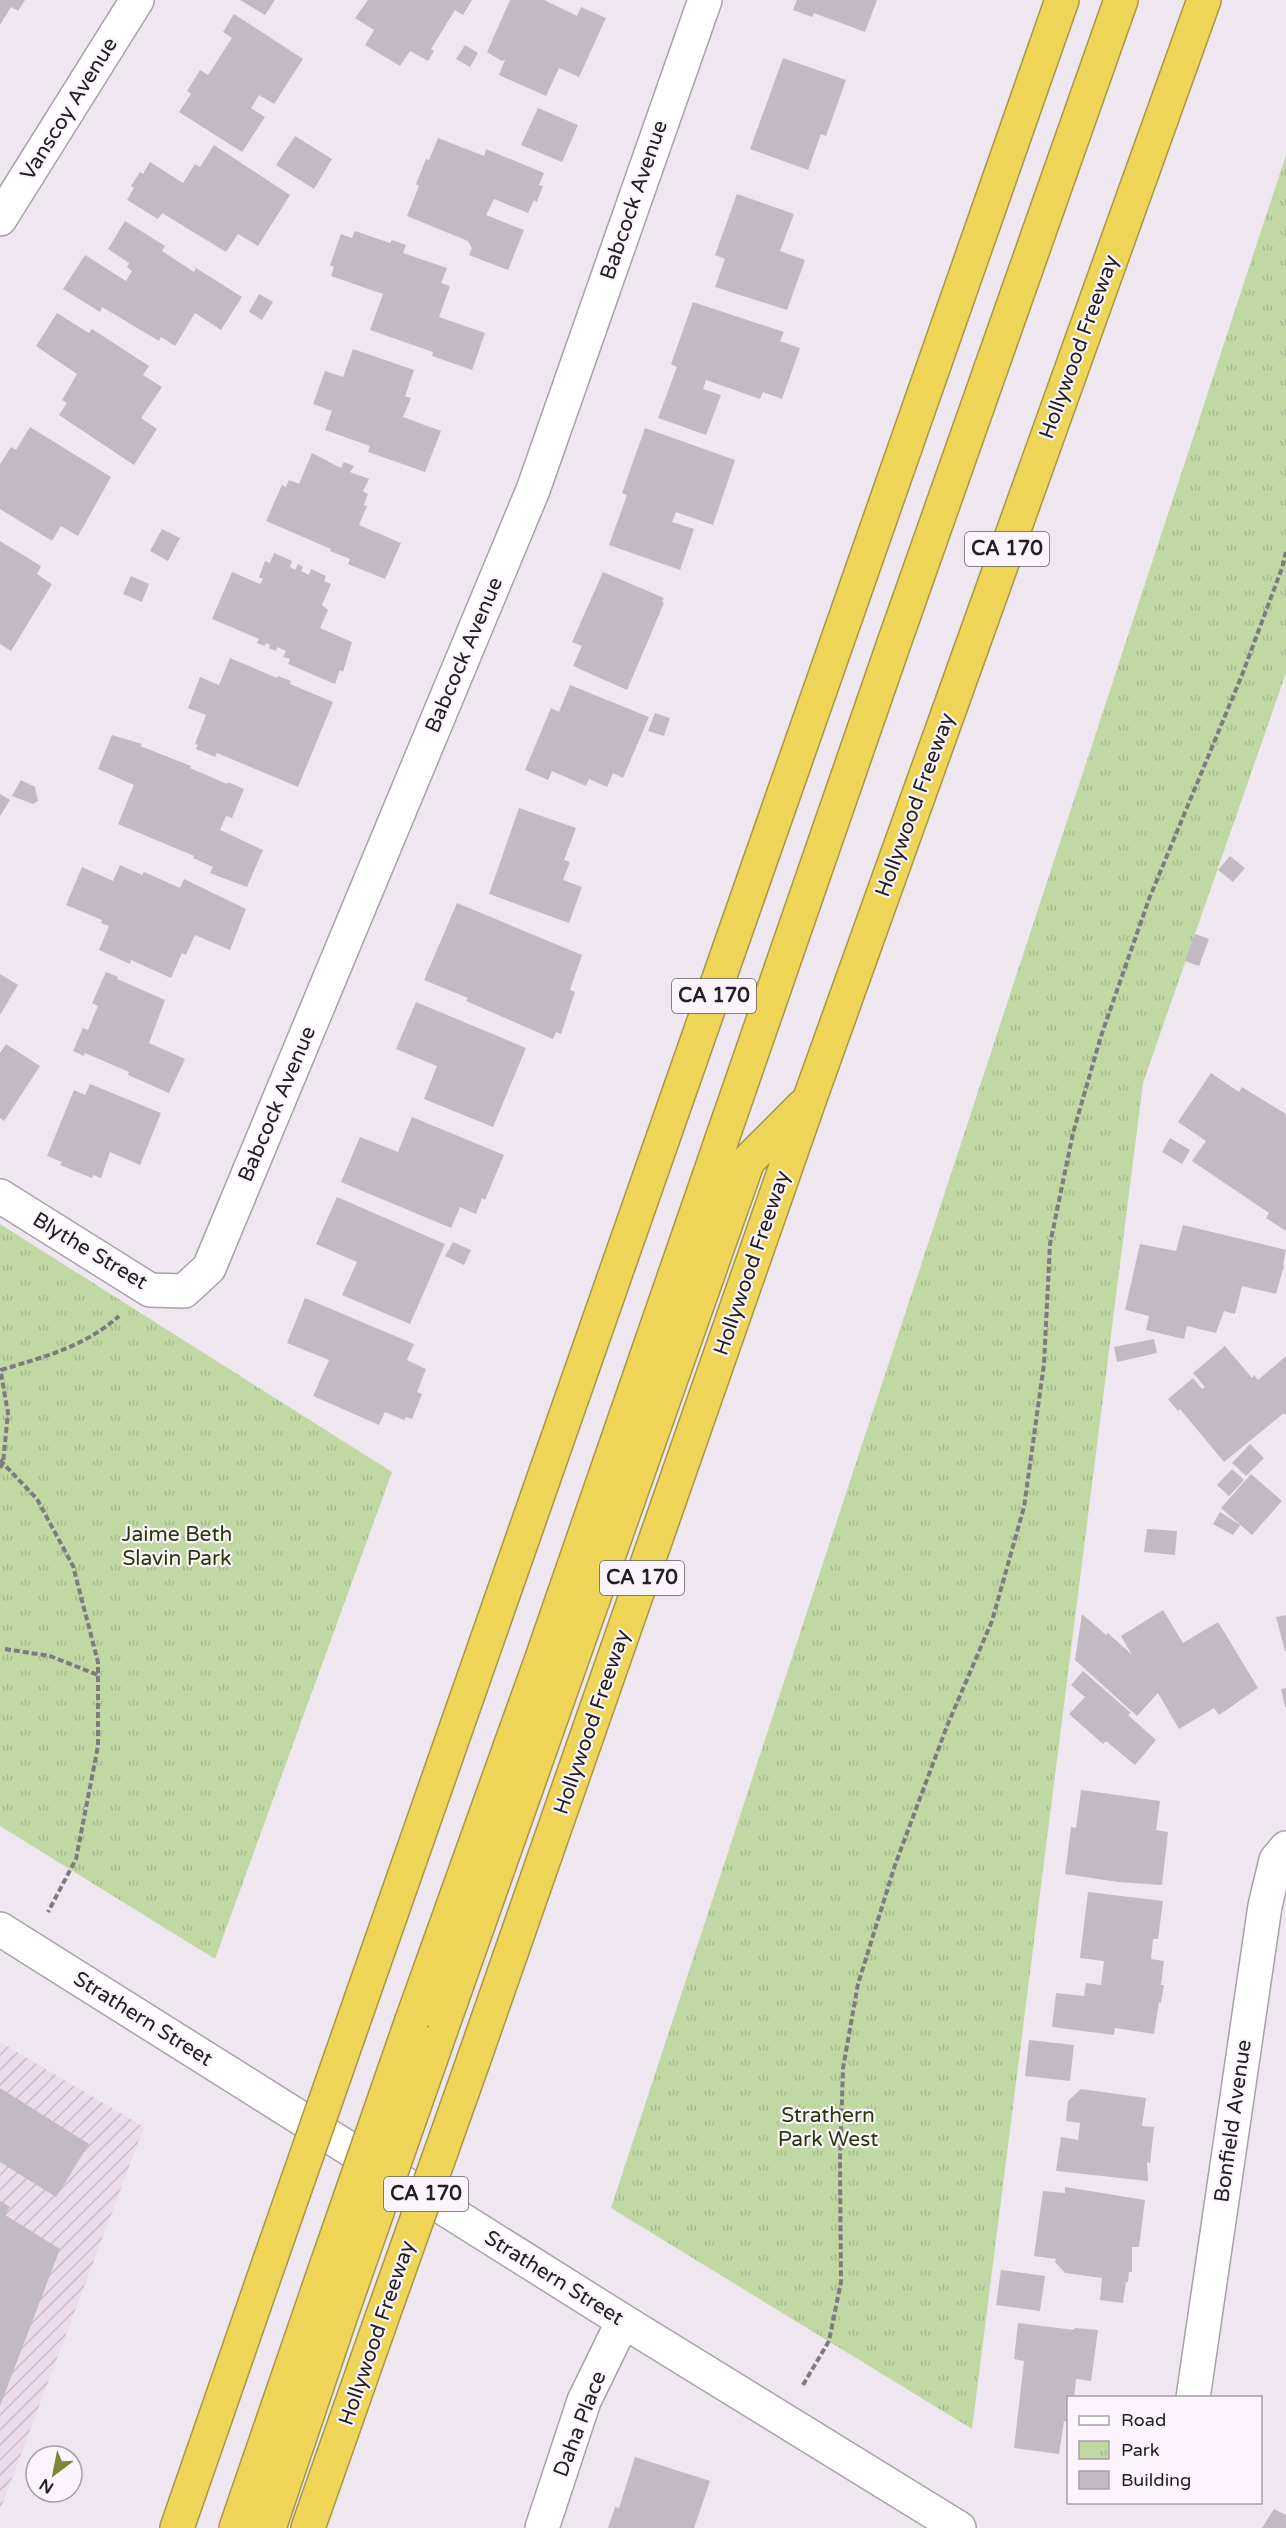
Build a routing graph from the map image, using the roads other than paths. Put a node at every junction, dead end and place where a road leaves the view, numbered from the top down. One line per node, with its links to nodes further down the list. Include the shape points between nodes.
1 (138, 0): 6 (street, Vanscoy Avenue)
2 (705, 0): 9 (street, Babcock Avenue, via 532,490 209,1268)
3 (1062, 0): 15 (highway, CA 170, bridge)
4 (1121, 0): 12 (highway, bridge, via 412,2020)
5 (1204, 0): 7 (highway, Hollywood Freeway / CA 170)
6 (0, 219)
7 (810, 1098): 12 (highway, bridge, via 748,1161 437,2041); 18 (highway, Hollywood Freeway / CA 170, bridge)
8 (0, 1196): 9 (street, Blythe Street, via 150,1290)
9 (184, 1291)
10 (1286, 1848): 14 (street, Bonfield Avenue, via 1276,1860 1265,1906)
11 (0, 1929): 13 (street, Strathern Street)
12 (330, 2301): 16 (highway); 17 (highway)
13 (623, 2321): 19 (street, Daha Place, via 584,2402); 20 (street, Strathern Street)
14 (1193, 2396)
15 (177, 2528)
16 (236, 2528)
17 (268, 2528)
18 (308, 2528)
19 (542, 2528)
20 (959, 2528)

